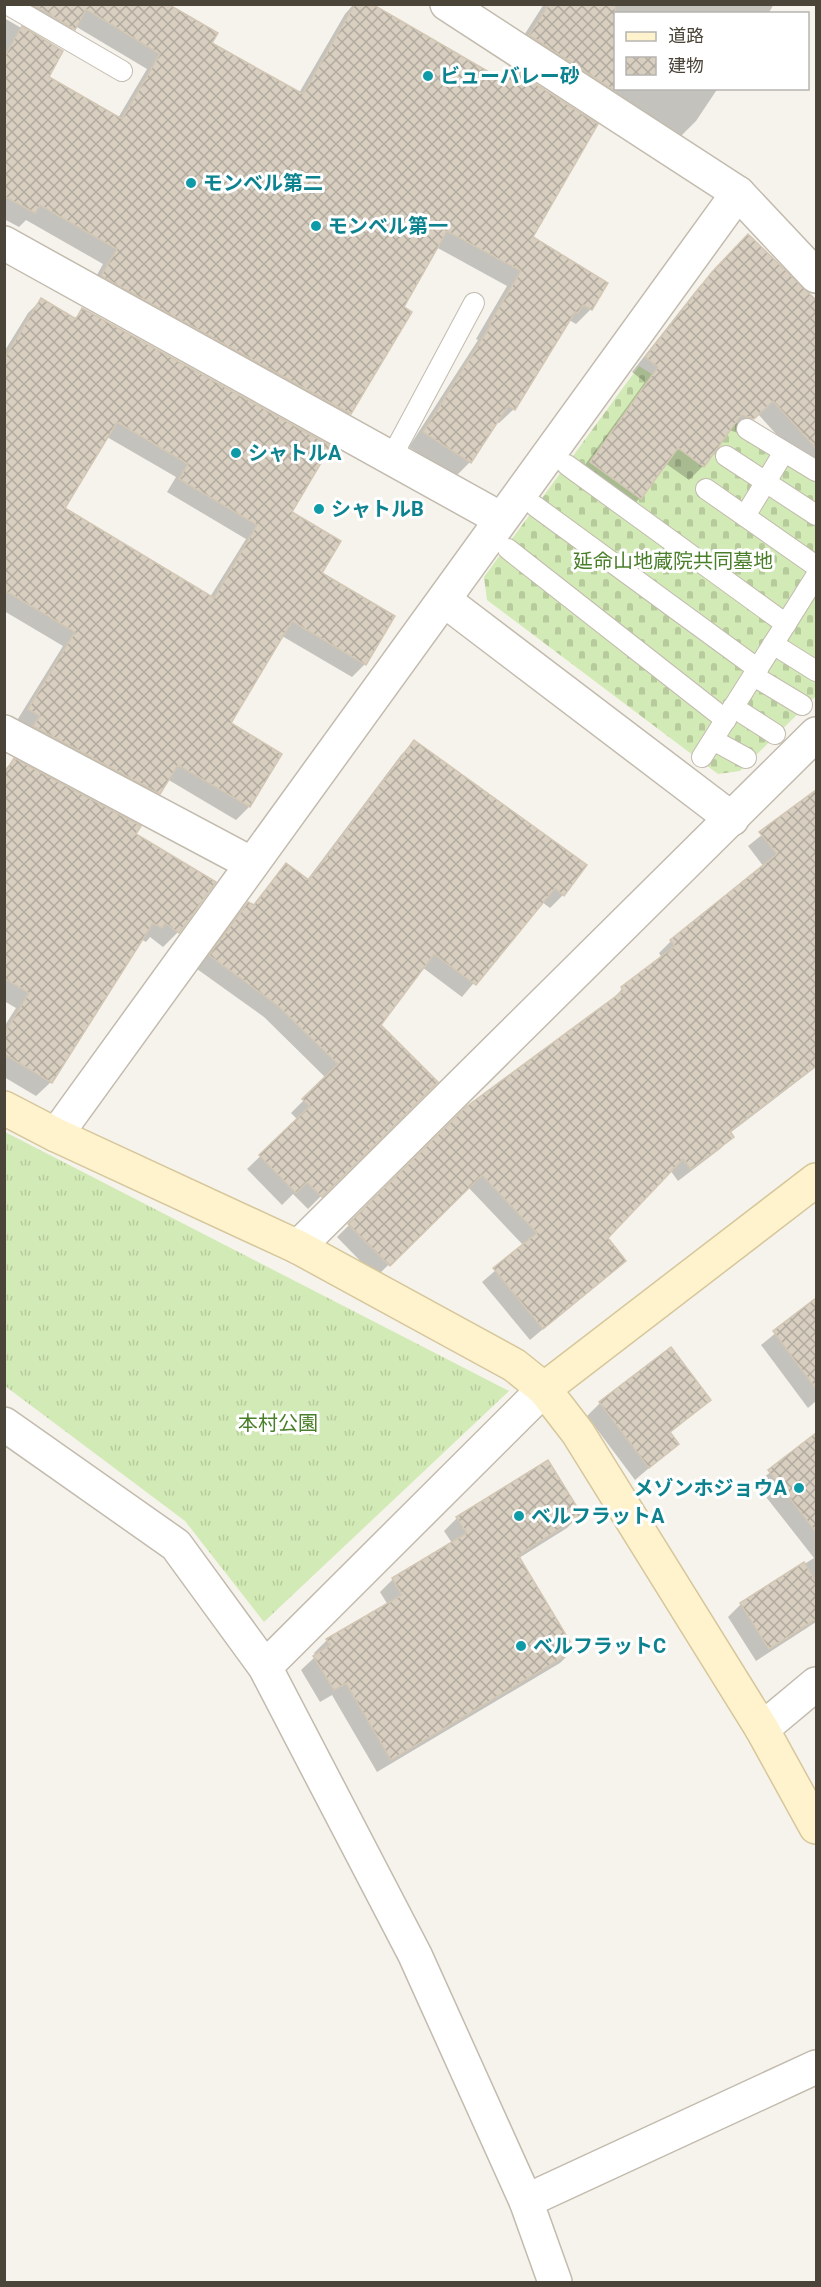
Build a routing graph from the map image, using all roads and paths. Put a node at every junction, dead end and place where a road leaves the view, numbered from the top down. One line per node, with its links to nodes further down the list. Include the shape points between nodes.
1 (7, 4): 3 (lane)
2 (452, 6): 4 (street)
3 (122, 71)
4 (738, 193): 6 (street); 19 (street)
5 (4, 243): 11 (street)
6 (816, 276)
7 (474, 303): 11 (lane)
8 (747, 429): 9 (lane)
9 (784, 452): 13 (lane); 14 (lane)
10 (726, 456): 14 (lane)
11 (391, 458): 19 (street)
12 (567, 465): 24 (lane)
13 (816, 471)
14 (766, 481): 17 (lane); 18 (lane)
15 (706, 489): 18 (lane)
16 (535, 506): 27 (lane)
17 (816, 515)
18 (745, 516): 20 (lane)
19 (505, 534): 22 (street); 29 (lane)
20 (816, 566)
21 (816, 576): 23 (lane)
22 (444, 600): 36 (street); 37 (street)
23 (809, 604): 24 (lane)
24 (786, 624): 25 (lane)
25 (773, 644): 26 (lane); 27 (lane)
26 (816, 671)
27 (756, 672): 28 (lane); 29 (lane)
28 (802, 705)
29 (730, 713): 31 (lane); 33 (lane)
30 (4, 732): 37 (street)
31 (775, 734)
32 (816, 734): 36 (street)
33 (713, 740): 34 (lane); 35 (lane)
34 (702, 757)
35 (746, 758)
36 (732, 819): 41 (street)
37 (252, 864): 39 (street)
38 (4, 1108): 39 (street)
39 (56, 1135): 41 (street)
40 (816, 1180): 42 (street)
41 (298, 1247): 42 (street, via 514,1365)
42 (544, 1389): 44 (street); 46 (street, via 578,1433)
43 (4, 1424): 44 (street, via 176,1545)
44 (265, 1667): 49 (street, via 415,1955)
45 (816, 1684): 46 (street)
46 (762, 1729): 47 (street)
47 (816, 1827)
48 (816, 2067): 49 (street)
49 (526, 2201): 50 (street)
50 (555, 2283)

